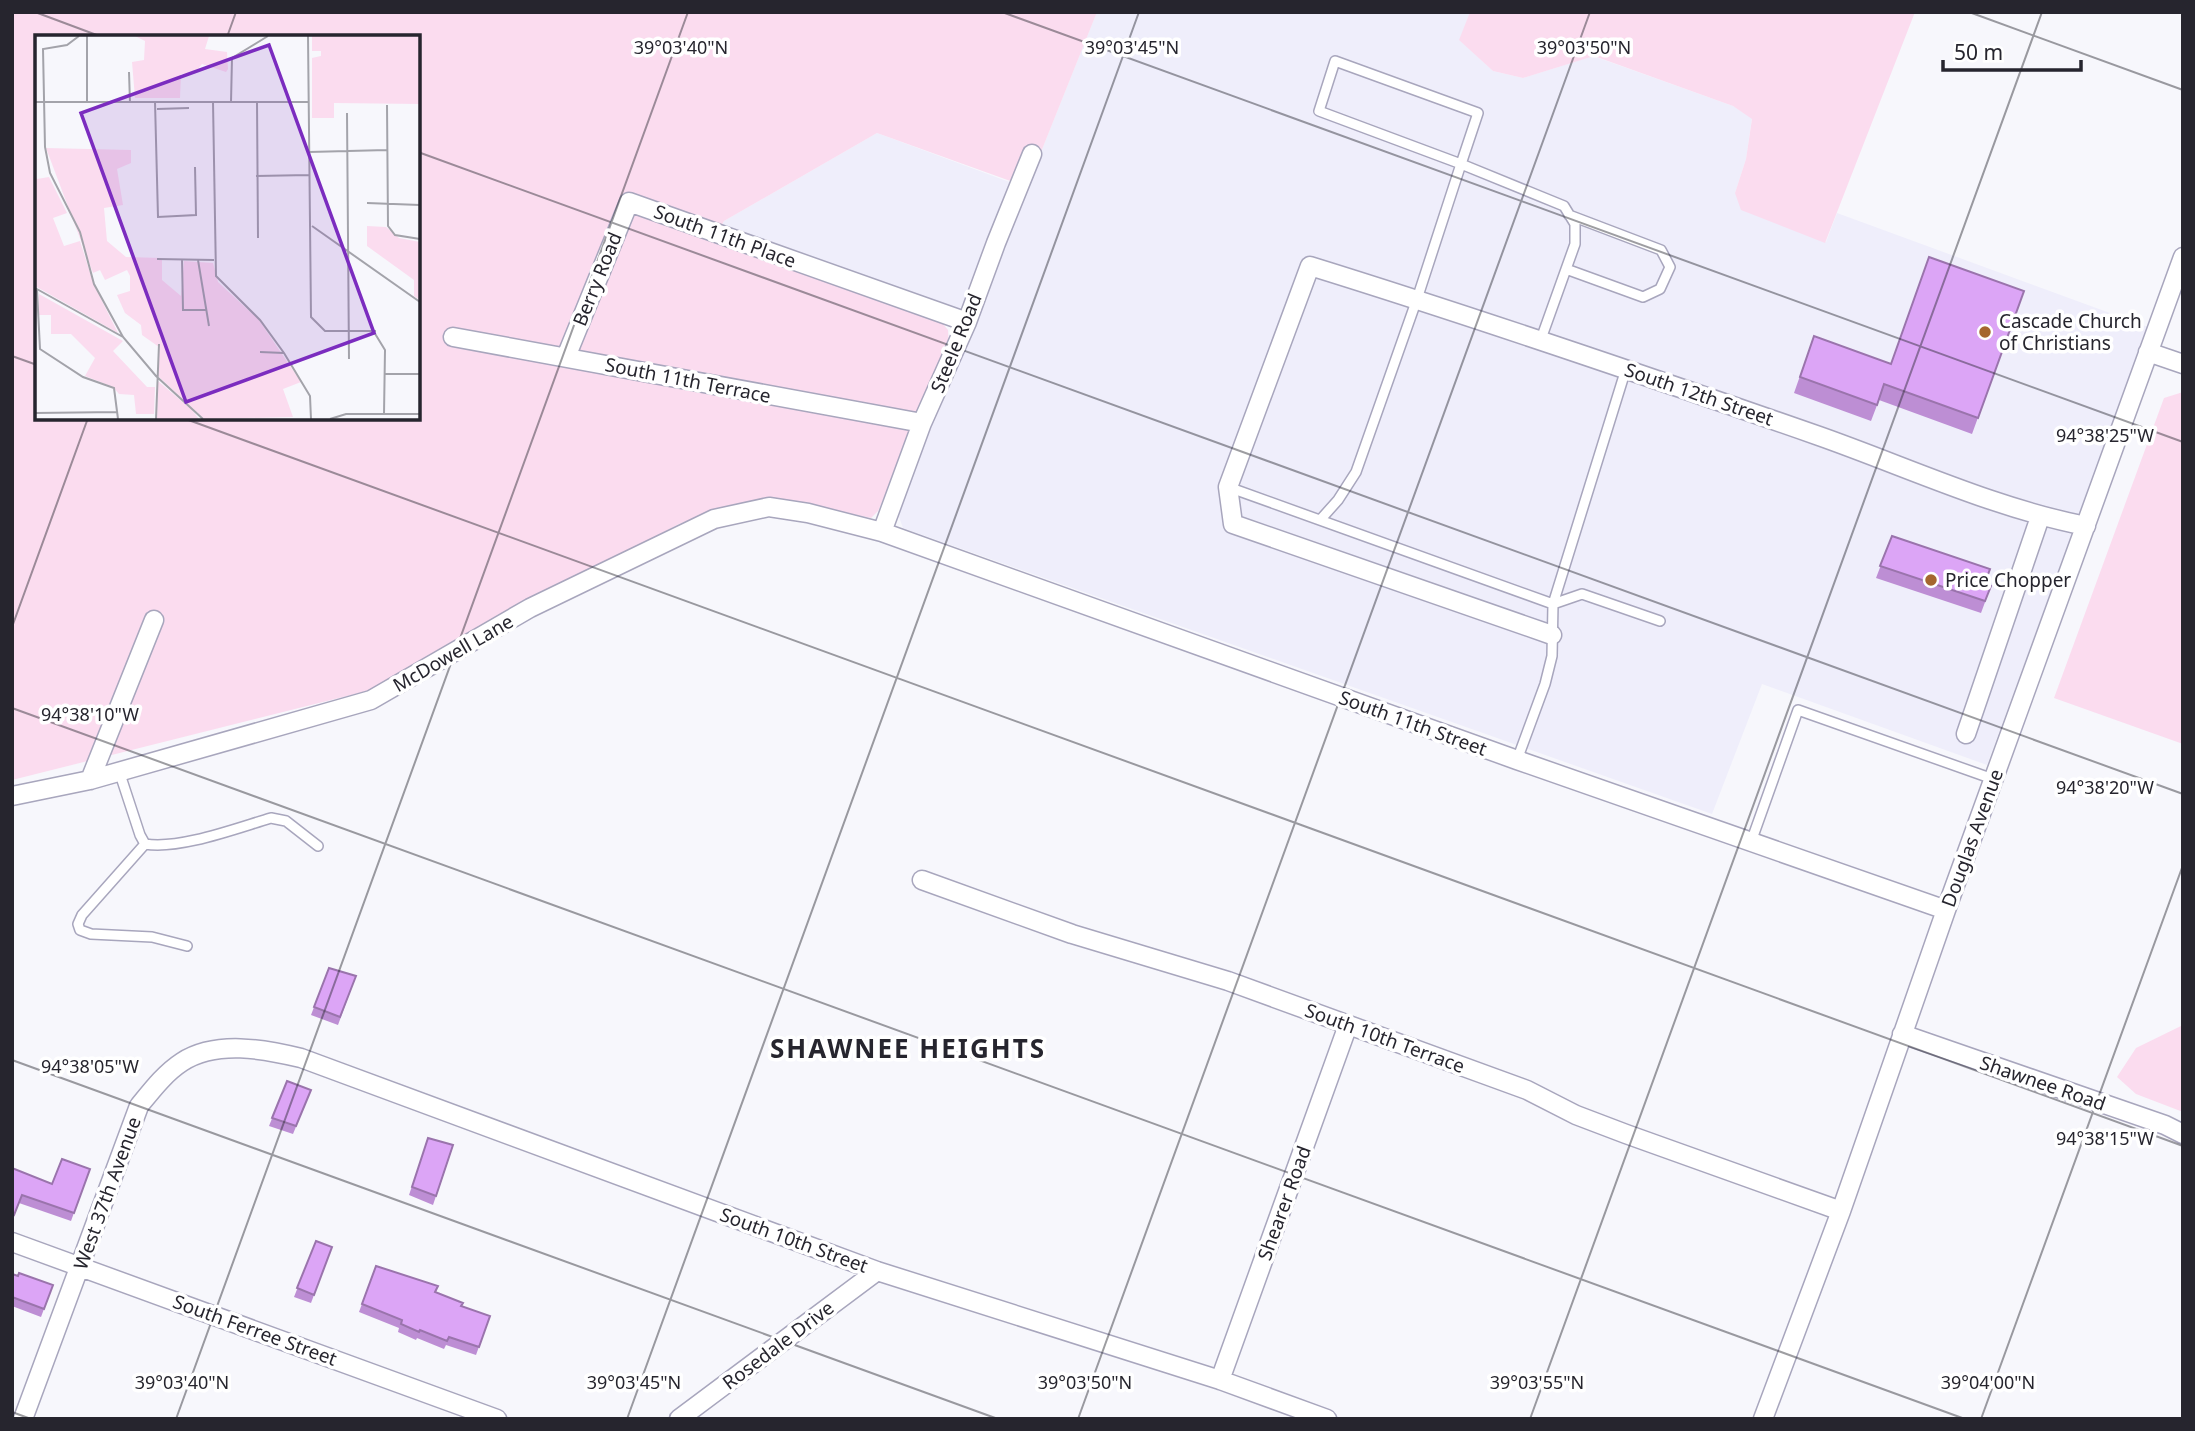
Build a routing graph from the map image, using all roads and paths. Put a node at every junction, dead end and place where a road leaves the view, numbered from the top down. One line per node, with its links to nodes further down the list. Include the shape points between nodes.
1 (1032, 154): 8 (street, Steele Road)
2 (1461, 164): 2 (lane, via 1478,113 1335,61 1319,111); 4 (lane, via 1564,206); 7 (lane)
3 (629, 201): 8 (street, South 11th Place); 12 (street, Berry Road)
4 (1569, 215): 6 (lane, via 1575,224 1575,244); 6 (lane, via 1661,250 1670,267 1660,289 1643,297)
5 (2183, 257): 11 (street, Douglas Avenue)
6 (1566, 269): 10 (lane)
7 (1417, 299): 10 (street, South 12th Street); 16 (street, South 12th Street, via 1310,265); 18 (lane, via 1356,472)
8 (967, 323): 15 (street, Steele Road)
9 (453, 337): 12 (street, South 11th Terrace)
10 (1541, 339): 14 (street, South 12th Street)
11 (2148, 352): 13 (street); 19 (street, Douglas Avenue)
12 (566, 357): 15 (street, South 11th Terrace)
13 (2183, 364)
14 (1626, 369): 17 (street, South 12th Street); 21 (lane)
15 (922, 424): 20 (street, Steele Road)
16 (1228, 487): 18 (lane); 24 (street, via 1233,524)
17 (2040, 517): 19 (street, South 12th Street); 25 (street)
18 (1321, 519): 21 (lane)
19 (2086, 526): 28 (street, Douglas Avenue)
20 (883, 532): 26 (street, South 11th Street); 27 (street, McDowell Lane, via 769,508 714,519 530,608 371,700)
21 (1553, 604): 23 (lane, via 1582,594); 24 (lane)
22 (154, 620): 29 (street)
23 (1660, 621)
24 (1552, 635): 26 (lane, via 1545,684)
25 (1966, 734)
26 (1517, 760): 31 (street, South 11th Street)
27 (119, 771): 29 (street, McDowell Lane); 32 (lane)
28 (1993, 779): 31 (lane, via 1798,710); 35 (street, Douglas Avenue)
29 (90, 780): 30 (street, McDowell Lane)
30 (12, 796)
31 (1751, 842): 35 (street, South 11th Street)
32 (145, 844): 33 (lane, via 181,843 271,818 286,821); 36 (lane, via 82,915 80,930 152,937)
33 (318, 846)
34 (922, 880): 37 (street, South 10th Terrace)
35 (1945, 910): 38 (street, Douglas Avenue)
36 (187, 946)
37 (1348, 1025): 41 (street, South 10th Terrace, via 1527,1090 1626,1135); 45 (street, Shearer Road)
38 (1902, 1034): 40 (street, Shawnee Road); 41 (street, Douglas Avenue)
39 (265, 1049): 43 (street, West 37th Avenue, via 231,1047 184,1061 139,1106); 44 (street, South 10th Street, via 301,1058)
40 (2183, 1134)
41 (1842, 1211): 50 (street, Douglas Avenue)
42 (12, 1242): 43 (street, South Ferree Street)
43 (80, 1266): 46 (street, West 37th Avenue); 47 (street, South Ferree Street)
44 (877, 1271): 45 (street, South 10th Street); 48 (street, Rosedale Drive)
45 (1220, 1380): 49 (street, South 10th Street)
46 (23, 1419)
47 (497, 1419)
48 (679, 1419)
49 (1327, 1419)
50 (1763, 1419)

